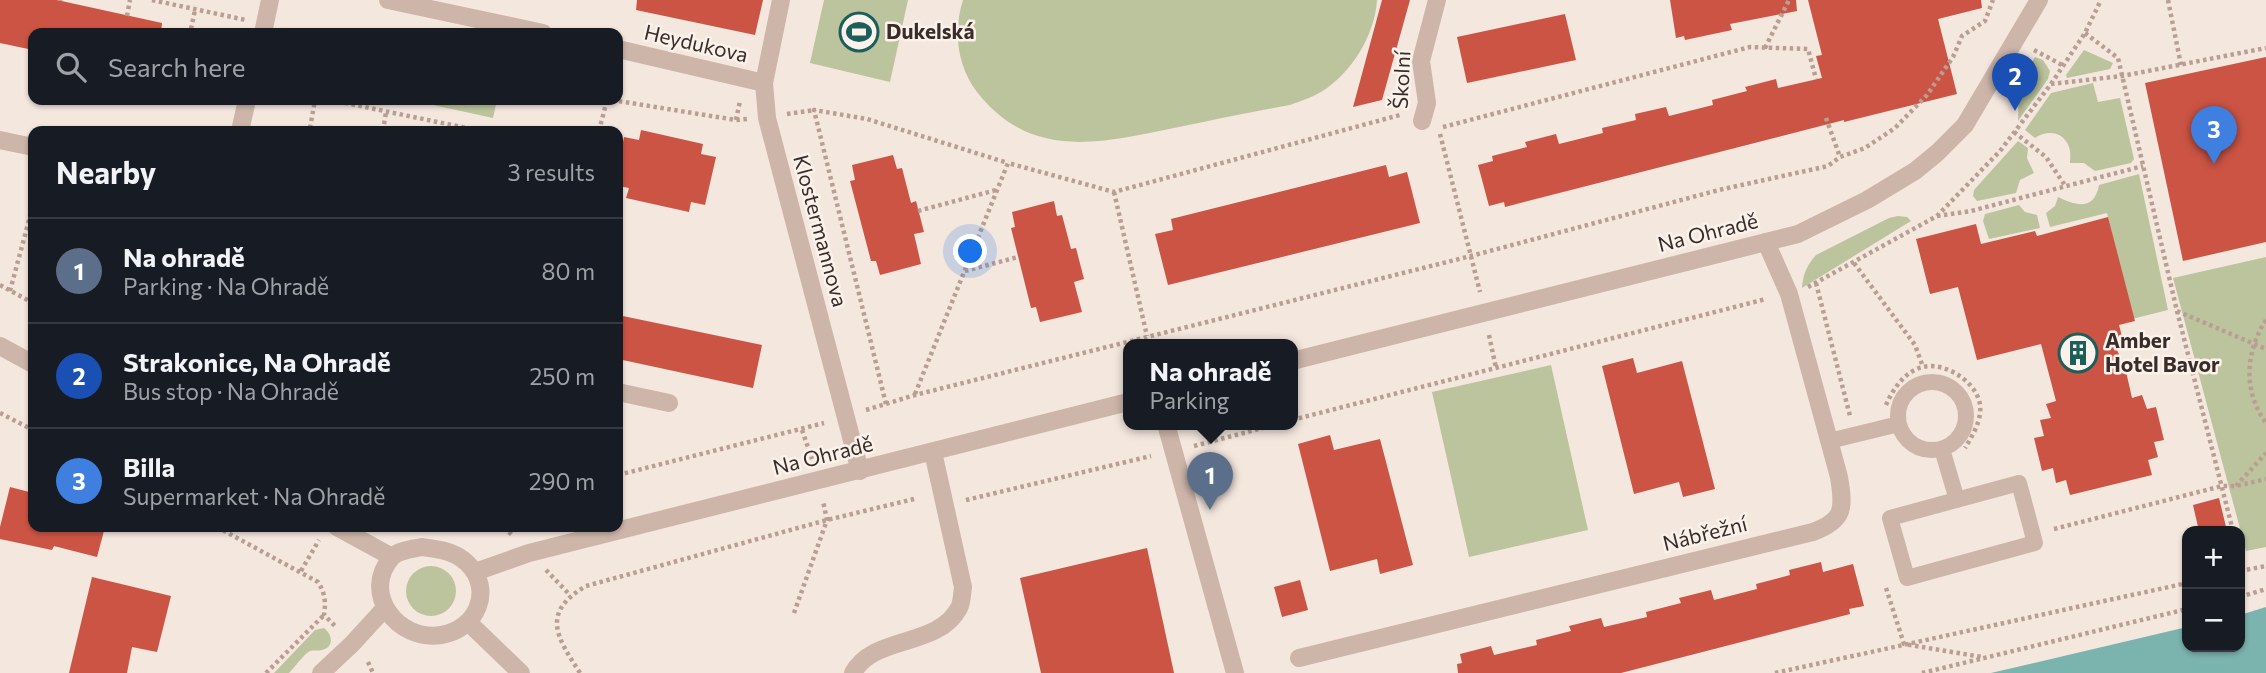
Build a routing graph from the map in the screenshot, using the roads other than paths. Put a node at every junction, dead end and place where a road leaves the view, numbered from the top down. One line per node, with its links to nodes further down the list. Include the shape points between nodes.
1 (270, 0): 6 (street)
2 (388, 0): 7 (street)
3 (781, 0): 9 (street, Klostermannova)
4 (1437, 0): 11 (street, Školní, via 1422,61 1427,103)
5 (2039, 0): 15 (street, Na Ohradě, via 1965,125 1937,153 1867,200 1798,234)
6 (264, 28)
7 (520, 28)
8 (623, 50): 9 (street, Heydukova)
9 (764, 83): 27 (street, Klostermannova, via 767,118)
10 (246, 105): 12 (street)
11 (1422, 121)
12 (241, 126)
13 (0, 140): 14 (street)
14 (28, 146)
15 (1766, 242): 18 (street, Na Ohradě); 24 (street, Nábřežní, via 1789,294)
16 (0, 346): 17 (street)
17 (28, 360)
18 (1298, 360)
19 (623, 393): 20 (street)
20 (669, 403)
21 (1123, 403): 26 (street, Na Ohradě)
22 (1899, 424): 24 (lane); 25 (lane, via 1915,446); 25 (lane, via 1900,404 1912,388 1930,381 1949,386 1963,400 1966,420 1958,438)
23 (1168, 430): 40 (street)
24 (1829, 441): 36 (street, Nábřežní, via 1843,500 1842,511 1826,527)
25 (1942, 449): 28 (lane)
26 (933, 452): 27 (street, Na Ohradě); 39 (street, via 963,587 959,608 944,624 919,638 880,650)
27 (860, 471): 29 (street, Na Ohradě)
28 (1957, 500): 28 (lane, via 2019,483 2035,543 1907,578 1890,518)
29 (623, 530)
30 (346, 532): 32 (street)
31 (617, 532): 33 (street, Na Ohradě)
32 (392, 557): 33 (street, via 411,549 438,548 467,562); 34 (street, via 381,586)
33 (474, 572): 35 (street, via 480,600)
34 (385, 608): 35 (street, via 400,625 424,635 455,632); 37 (street)
35 (469, 623): 38 (street)
36 (1299, 658)
37 (321, 673)
38 (521, 673)
39 (853, 673)
40 (1235, 673)

